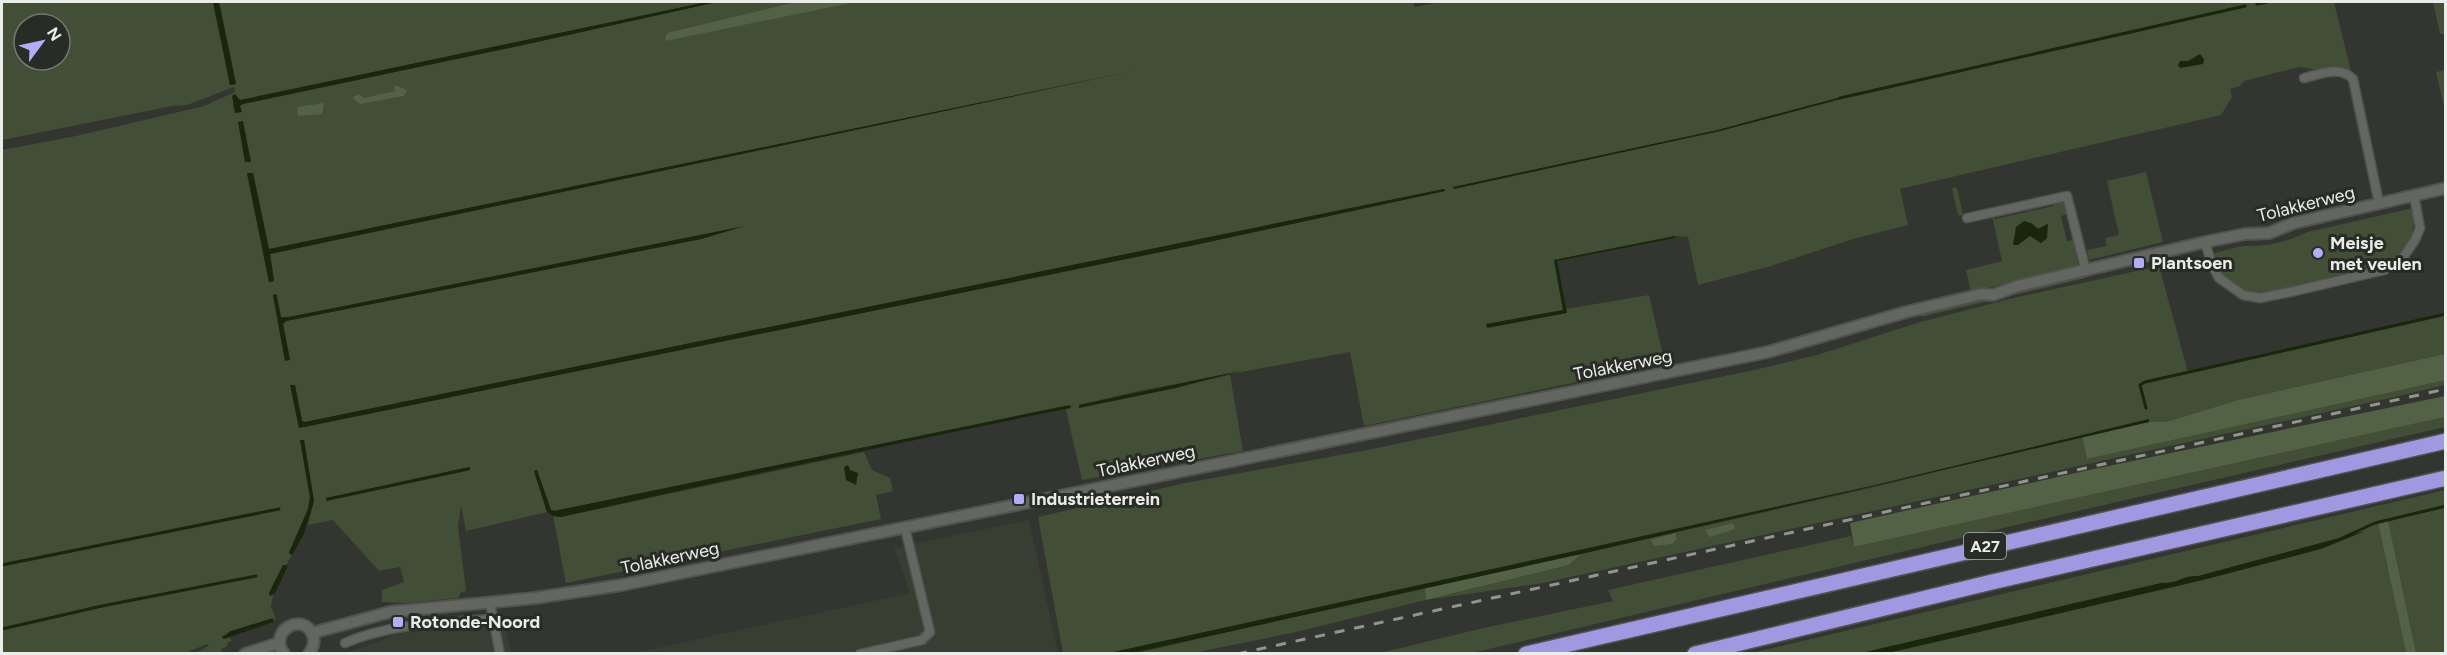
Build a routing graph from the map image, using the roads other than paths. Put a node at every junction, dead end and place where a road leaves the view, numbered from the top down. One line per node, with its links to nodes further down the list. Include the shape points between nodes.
1 (2304, 78): 4 (street, via 2338,70 2353,79)
2 (2445, 188): 3 (main road, Tolakkerweg)
3 (2415, 195): 4 (main road, Tolakkerweg); 6 (street, via 2420,228 2402,259 2384,270 2295,291 2260,298 2243,295 2219,278)
4 (2379, 203): 6 (main road, Tolakkerweg, via 2294,223 2270,233)
5 (1968, 218): 7 (street, via 2067,196)
6 (2205, 242): 7 (main road, Tolakkerweg)
7 (2086, 271): 10 (main road, Tolakkerweg, via 2018,286 2010,284 1768,352)
8 (2445, 441): 20 (highway, A27)
9 (2445, 478): 21 (highway, A27)
10 (905, 528): 11 (main road, Tolakkerweg, via 622,585); 19 (street, via 930,632 922,640)
11 (490, 603): 12 (street); 13 (main road, Tolakkerweg, via 382,614)
12 (492, 619): 14 (street, via 416,625 368,633); 18 (street)
13 (312, 633): 15 (main road, via 300,624 290,625 280,636); 17 (main road, via 314,641)
14 (345, 643)
15 (281, 648): 16 (main road)
16 (245, 654)
17 (309, 654)
18 (500, 654)
19 (861, 654)
20 (1526, 654)
21 (1695, 654)

